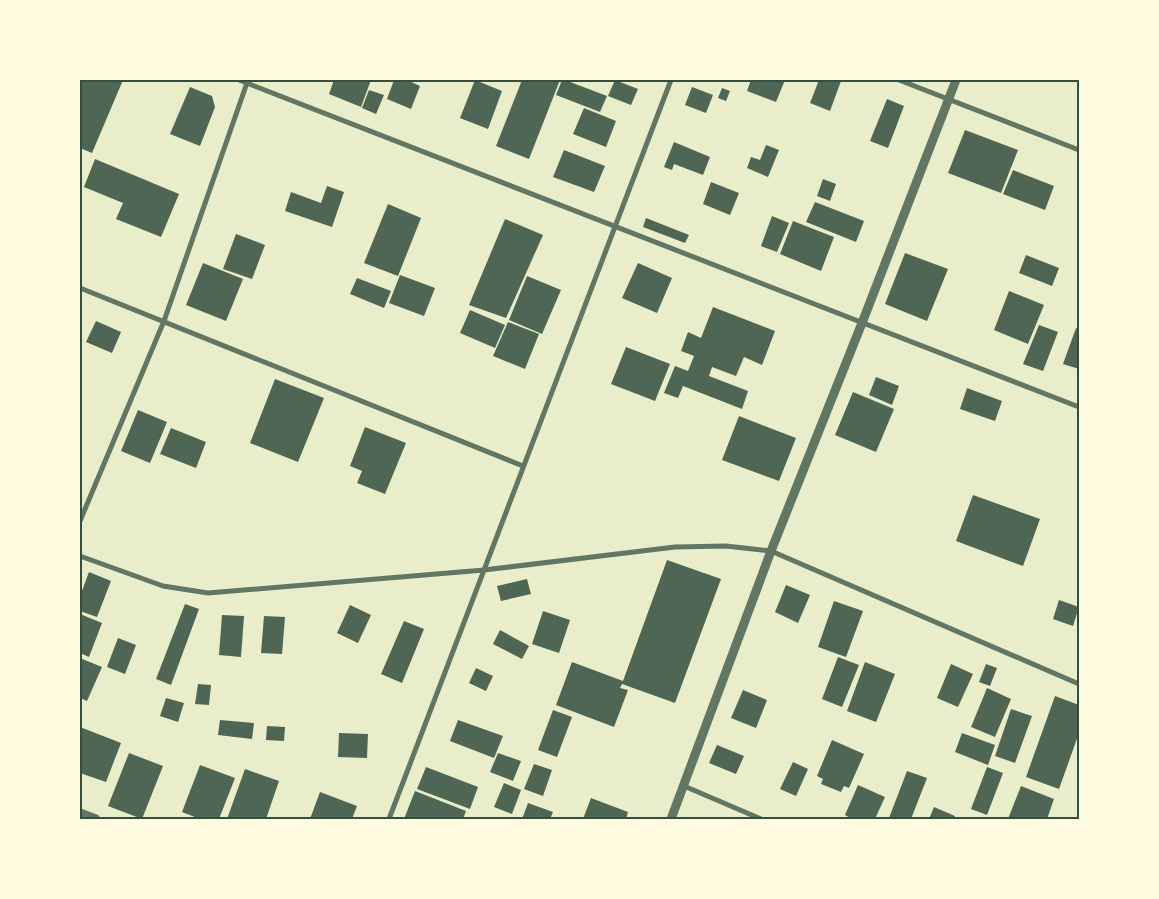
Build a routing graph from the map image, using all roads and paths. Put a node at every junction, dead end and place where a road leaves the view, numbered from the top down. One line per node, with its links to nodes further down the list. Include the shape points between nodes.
1 (239, 80): 5 (street)
2 (671, 80): 8 (street)
3 (899, 80): 6 (street)
4 (956, 80): 6 (street)
5 (247, 82): 8 (street); 10 (street)
6 (948, 99): 7 (street); 11 (street)
7 (1079, 150)
8 (615, 226): 11 (street); 13 (street)
9 (80, 288): 10 (street)
10 (164, 321): 13 (street); 14 (street)
11 (862, 323): 12 (street); 15 (street)
12 (1079, 407)
13 (523, 466): 17 (street)
14 (80, 521)
15 (771, 551): 17 (street, via 726,546 675,547); 18 (street); 19 (street)
16 (80, 556): 17 (street, via 163,586 208,593)
17 (484, 570): 22 (street)
18 (1079, 684)
19 (684, 786): 23 (street); 24 (street)
20 (80, 813): 21 (street)
21 (96, 819)
22 (389, 819)
23 (671, 819)
24 (762, 819)

